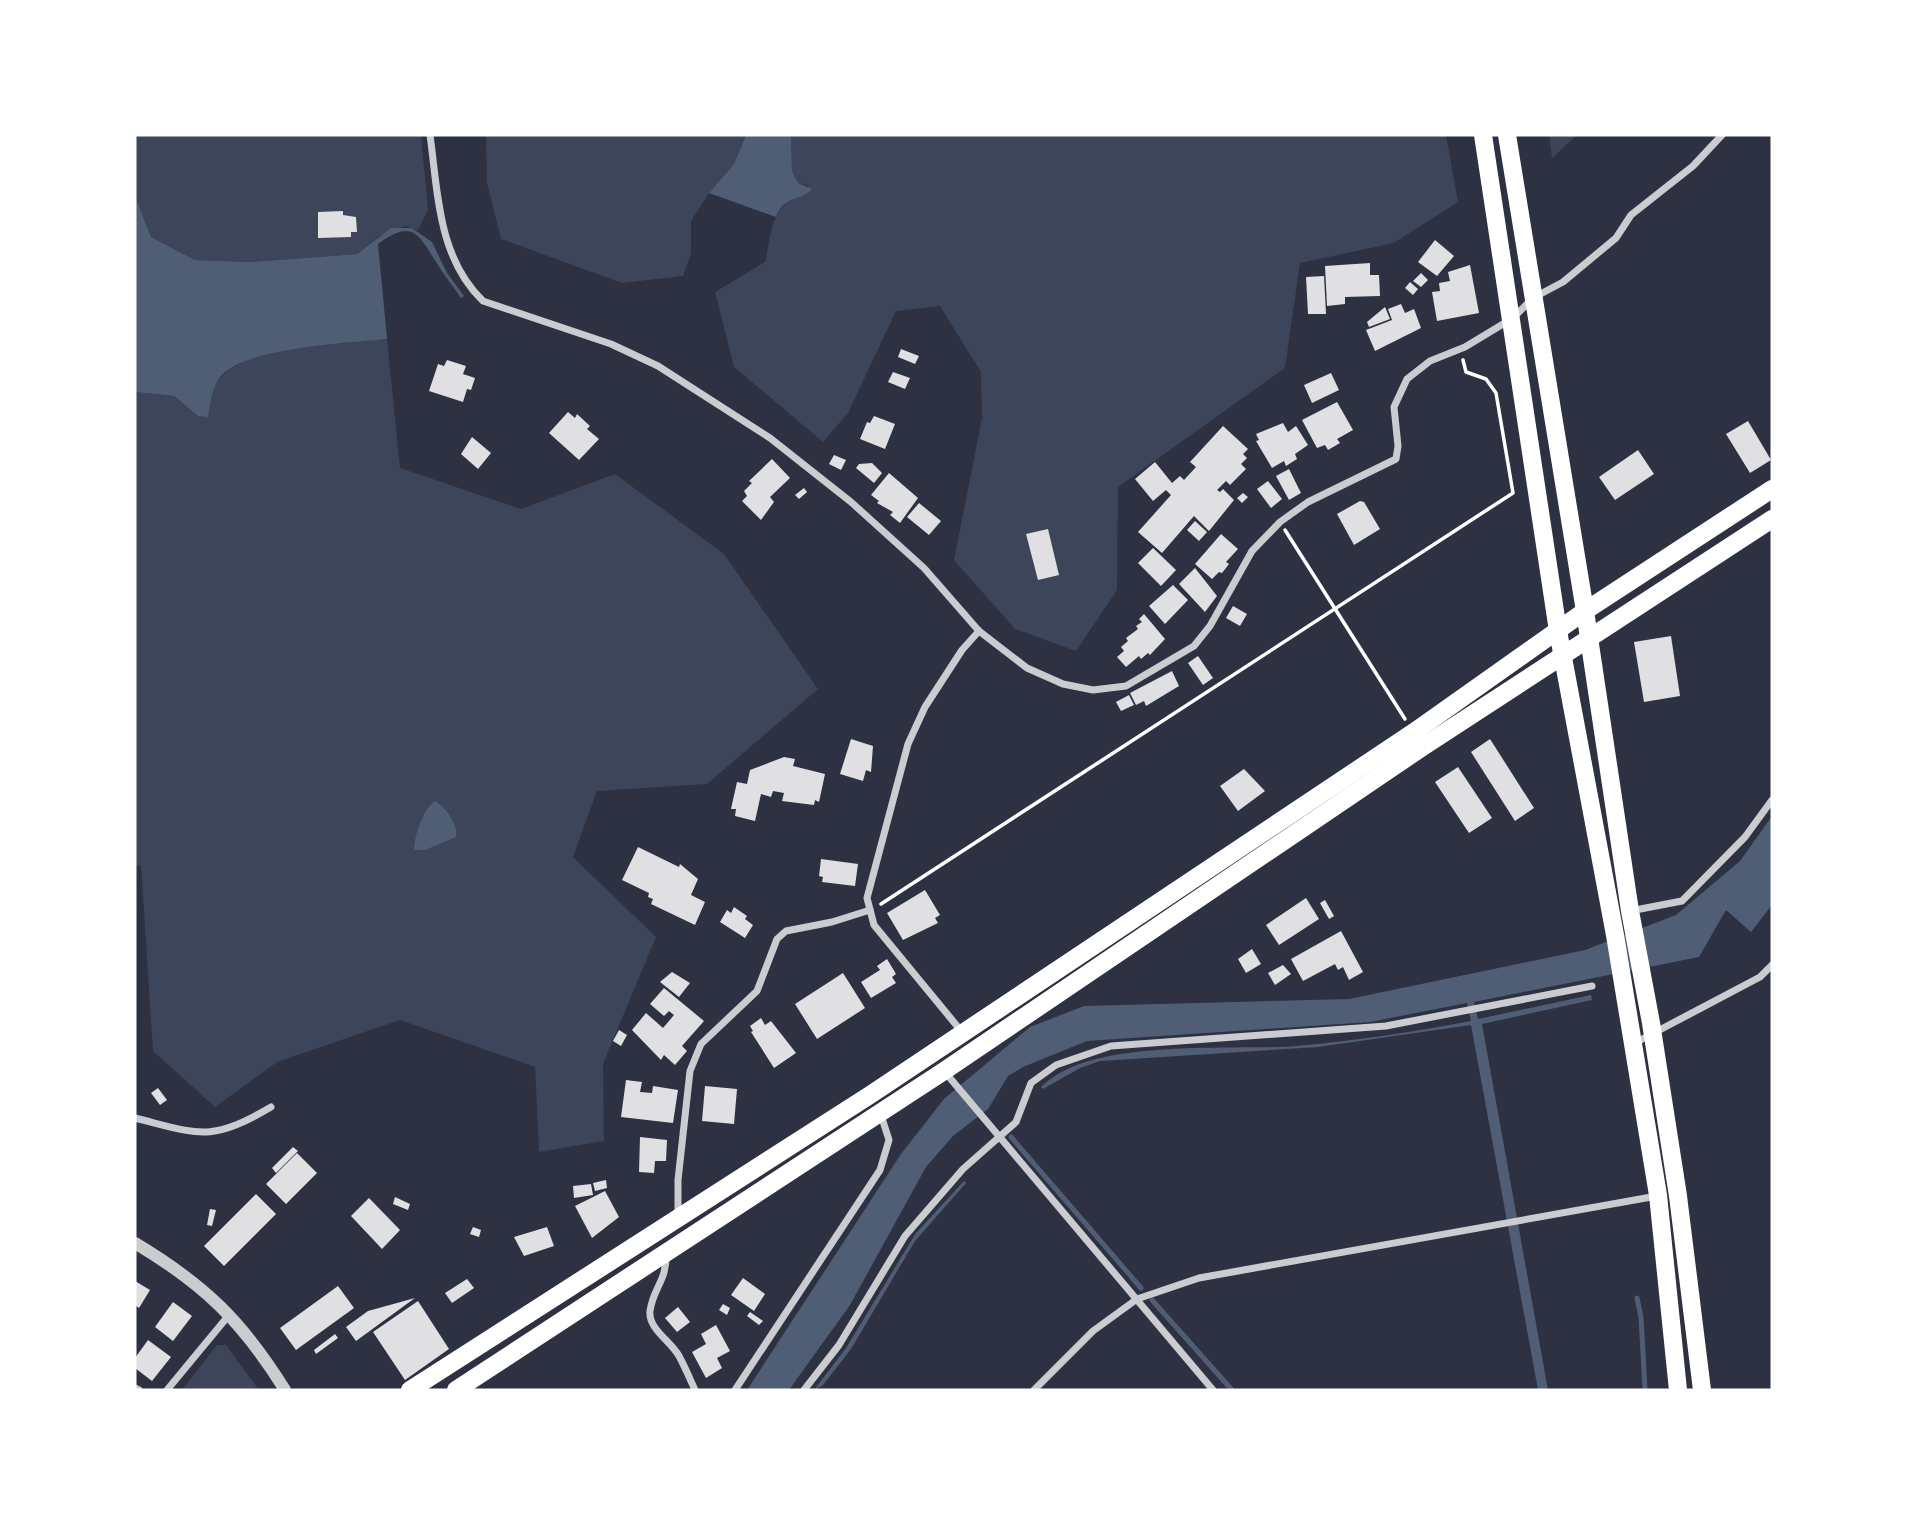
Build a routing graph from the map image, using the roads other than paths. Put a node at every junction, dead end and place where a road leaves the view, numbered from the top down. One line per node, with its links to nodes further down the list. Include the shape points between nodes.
1 (430, 135): 10 (street, via 449,249 470,288 483,301 611,344 658,366 770,438 924,568)
2 (1483, 135): 6 (main road)
3 (1507, 135): 5 (main road)
4 (1722, 135): 5 (street, via 1693,166 1631,215 1616,238 1563,282)
5 (1533, 298): 6 (street); 9 (main road)
6 (1513, 318): 10 (street, via 1430,361 1407,379 1394,407 1396,459 1308,502 1280,522 1252,551 1194,646 1126,686 1093,690 1063,684 1027,668); 11 (main road)
7 (1772, 489): 9 (main road)
8 (1772, 519): 12 (main road)
9 (1585, 611): 11 (main road); 12 (main road)
10 (979, 631): 15 (street, via 925,707 908,744 867,898)
11 (1559, 631): 13 (main road); 20 (main road)
12 (1588, 641): 13 (main road); 16 (main road)
13 (1564, 657): 21 (main road); 22 (main road, via 1424,746)
14 (1772, 800): 16 (street, via 1745,838 1682,901)
15 (870, 910): 20 (street, via 874,925); 29 (street, via 786,931 777,939 757,991 701,1044 690,1072)
16 (1631, 919): 19 (main road)
17 (1772, 965): 19 (street, via 1760,976)
18 (1592, 986): 27 (street, via 1387,1026 1111,1046 1056,1065 1037,1077 1016,1122)
19 (1652, 1030): 21 (street); 44 (main road)
20 (962, 1032): 23 (main road)
21 (1632, 1038): 28 (main road)
22 (944, 1071): 25 (main road); 27 (street)
23 (870, 1095): 25 (street); 29 (main road)
24 (271, 1107): 26 (street, via 224,1132 197,1133)
25 (879, 1112): 31 (main road); 39 (street, via 889,1140 880,1170)
26 (135, 1118)
27 (997, 1137): 32 (street); 40 (street, via 905,1237 839,1345)
28 (1658, 1195): 32 (street, via 1199,1278); 43 (main road)
29 (678, 1218): 36 (main road)
30 (135, 1243): 33 (street, via 182,1271)
31 (665, 1252): 37 (main road); 38 (street, via 666,1272 649,1314 654,1327 678,1352)
32 (1137, 1299): 41 (street, via 1093,1331); 42 (street)
33 (230, 1314): 34 (street); 35 (street)
34 (167, 1390)
35 (285, 1390)
36 (410, 1390)
37 (456, 1390)
38 (695, 1390)
39 (735, 1390)
40 (804, 1390)
41 (1034, 1390)
42 (1213, 1390)
43 (1678, 1390)
44 (1702, 1390)

